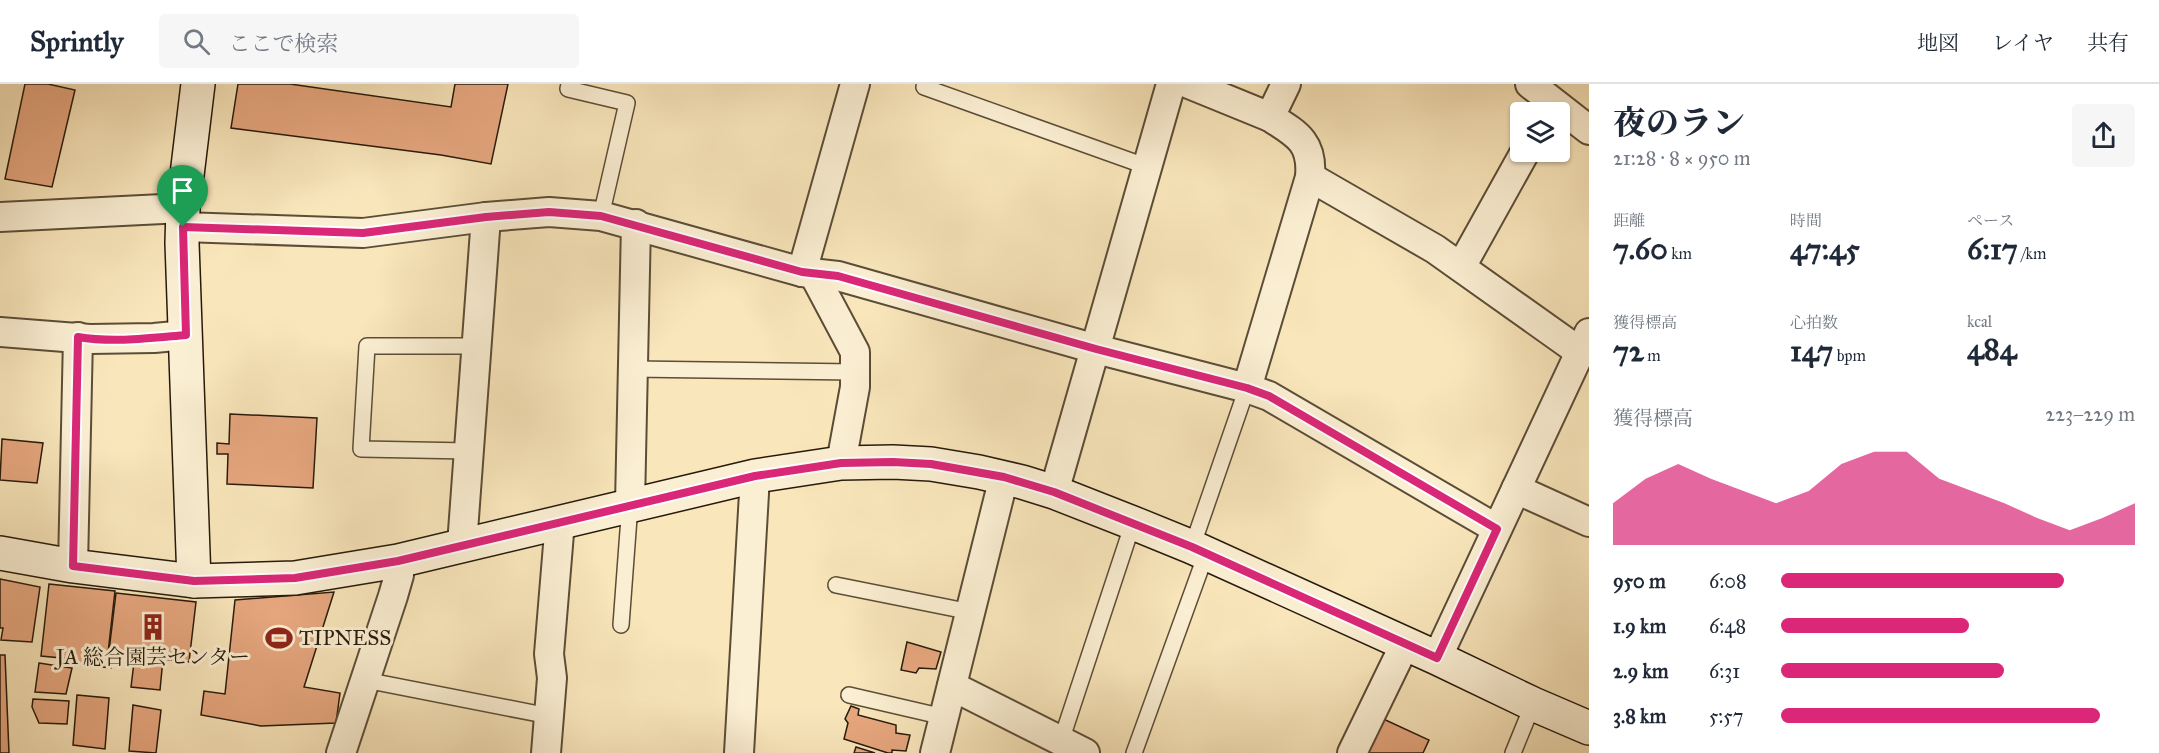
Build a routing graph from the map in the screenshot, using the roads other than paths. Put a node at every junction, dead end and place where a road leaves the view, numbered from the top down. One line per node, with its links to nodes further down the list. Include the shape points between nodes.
1 (198, 84): 17 (street)
2 (569, 84): 15 (lane, via 568,89 627,103)
3 (855, 84): 21 (street)
4 (1171, 84): 13 (street)
5 (1189, 84): 10 (street)
6 (1286, 84): 10 (street)
7 (1530, 84): 9 (street)
8 (924, 87): 13 (lane)
9 (1554, 99): 11 (street)
10 (1270, 117): 14 (street, via 1298,134 1311,159)
11 (1589, 130)
12 (1519, 162): 20 (street)
13 (1148, 167): 27 (street)
14 (1310, 177): 20 (street); 30 (street)
15 (601, 216): 18 (street, via 549,212); 19 (street)
16 (0, 217): 17 (street)
17 (183, 217): 18 (street, via 363,233); 23 (street)
18 (486, 217): 26 (street)
19 (636, 224): 21 (street); 28 (street)
20 (1461, 267): 25 (street)
21 (808, 273): 27 (street, via 838,276); 29 (street, via 855,352)
22 (0, 332): 24 (street)
23 (186, 335): 24 (street); 47 (street)
24 (78, 337): 46 (street)
25 (1585, 342): 35 (street)
26 (477, 346): 31 (street); 31 (lane, via 367,346 361,449)
27 (1096, 349): 30 (street); 36 (street)
28 (633, 369): 29 (lane); 37 (street)
29 (855, 372): 32 (street)
30 (1247, 388): 41 (street, via 1269,396); 43 (lane)
31 (469, 451): 42 (street)
32 (841, 463): 33 (street); 34 (street, via 931,464)
33 (755, 476): 37 (street); 63 (street)
34 (1004, 477): 36 (street); 49 (street)
35 (1516, 489): 39 (street); 41 (street)
36 (1054, 492): 40 (street)
37 (630, 504): 38 (street); 50 (lane)
38 (560, 521): 42 (street); 57 (street, via 549,654)
39 (1589, 522)
40 (1133, 523): 43 (street); 60 (lane)
41 (1497, 529): 52 (street)
42 (462, 545): 45 (street)
43 (1199, 550): 51 (street); 65 (lane)
44 (0, 553): 46 (street)
45 (398, 561): 47 (street, via 295,578); 53 (street, via 399,575)
46 (73, 566): 47 (street)
47 (194, 581)
48 (836, 585): 49 (lane)
49 (971, 612): 54 (street)
50 (621, 625)
51 (1405, 644): 52 (street); 66 (street)
52 (1437, 658): 56 (street)
53 (365, 680): 57 (lane); 61 (street)
54 (952, 686): 58 (street); 60 (street)
55 (849, 695): 58 (lane)
56 (1533, 704): 59 (street); 67 (lane)
57 (549, 716): 62 (street)
58 (944, 717): 64 (street)
59 (1589, 728)
60 (1073, 747)
61 (341, 753)
62 (546, 753)
63 (740, 753)
64 (935, 753)
65 (1134, 753)
66 (1352, 753)
67 (1513, 753)

